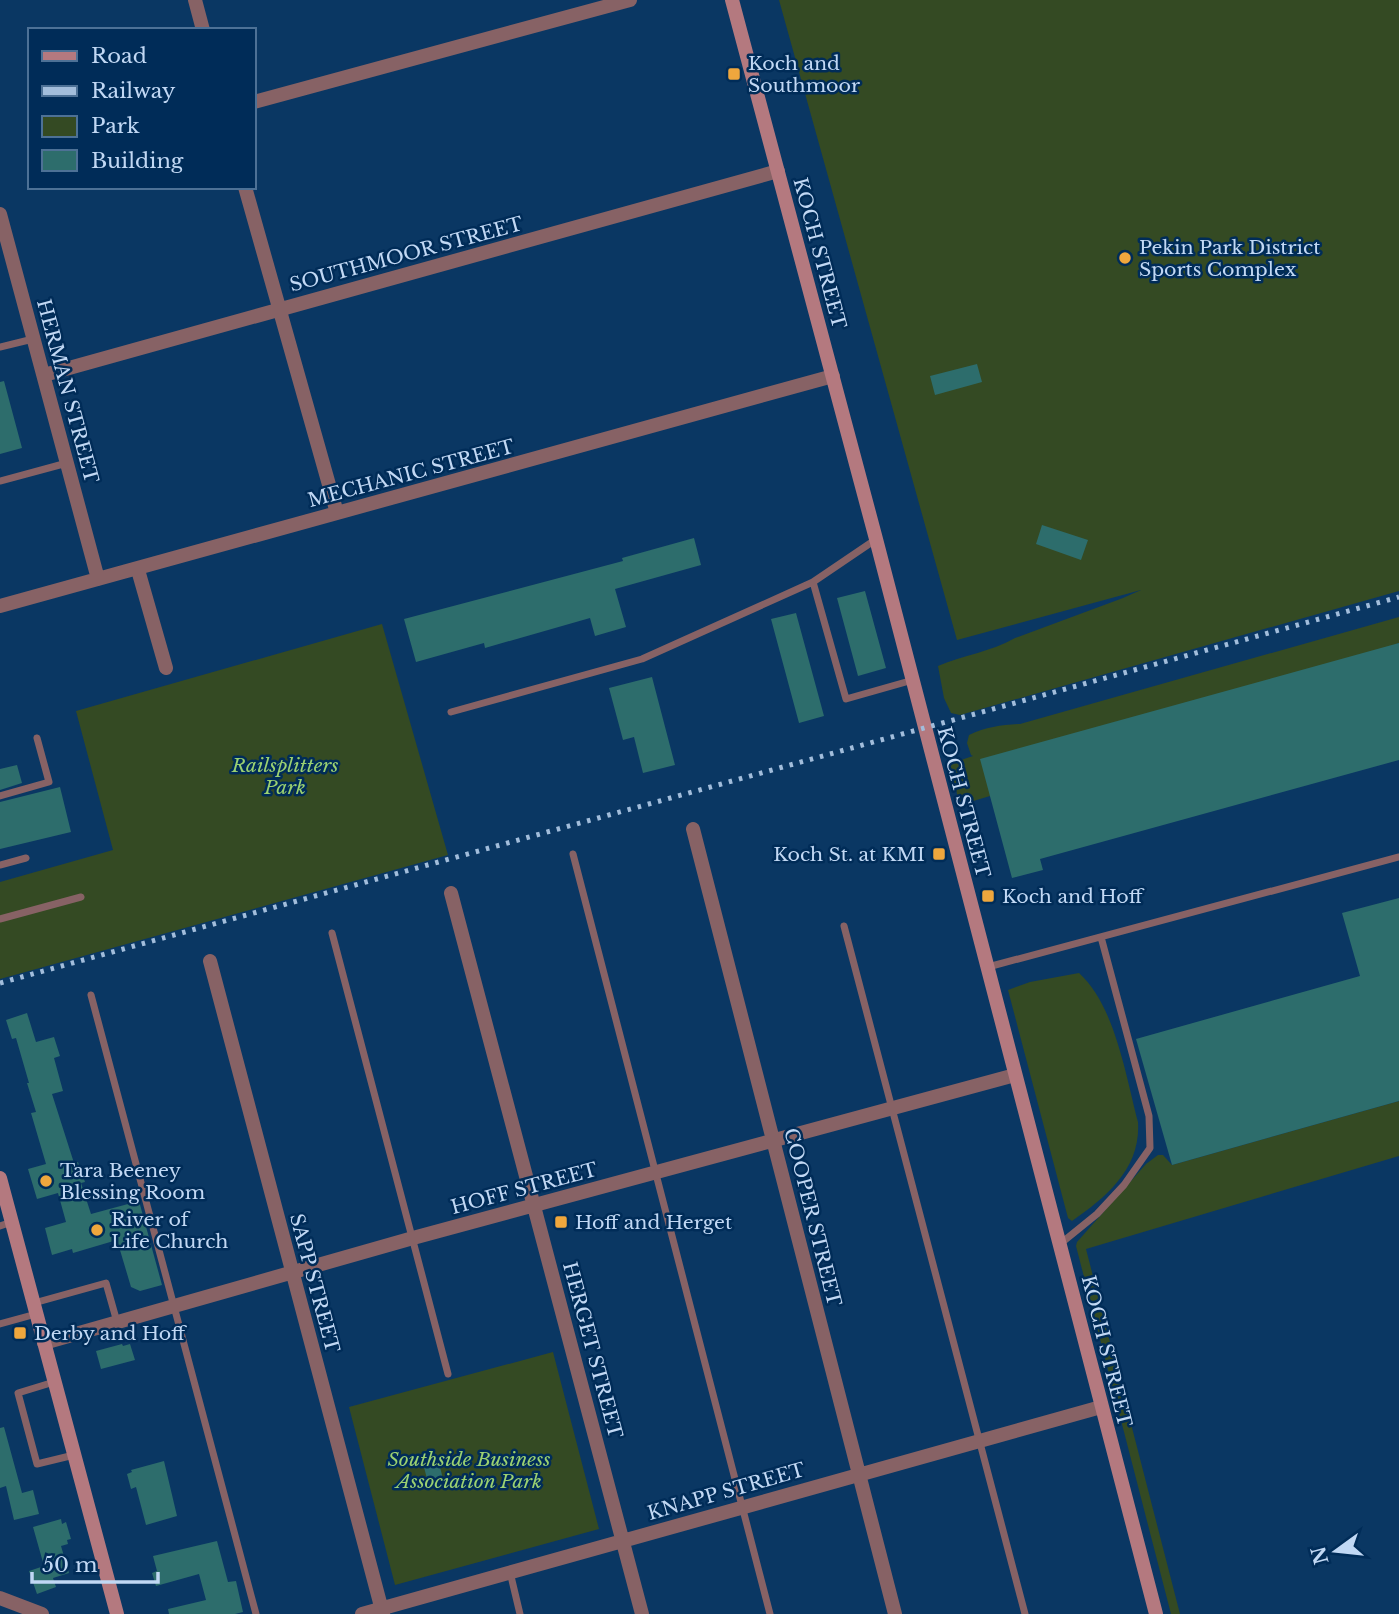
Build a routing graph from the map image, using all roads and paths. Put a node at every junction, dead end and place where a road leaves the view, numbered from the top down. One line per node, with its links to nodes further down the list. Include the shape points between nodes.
1 (195, 0): 4 (street)
2 (630, 0): 5 (street)
3 (732, 0): 6 (street, KOCH STREET)
4 (202, 28)
5 (256, 101)
6 (778, 171): 9 (street, SOUTHMOOR STREET); 13 (street, KOCH STREET)
7 (247, 189): 9 (street)
8 (0, 214): 10 (street, HERMAN STREET)
9 (279, 308): 12 (street, SOUTHMOOR STREET); 16 (street)
10 (34, 338): 11 (lane); 12 (street, HERMAN STREET)
11 (0, 347)
12 (44, 375): 14 (street, HERMAN STREET)
13 (833, 376): 16 (street, MECHANIC STREET); 17 (street, KOCH STREET)
14 (68, 463): 15 (lane); 19 (street, HERMAN STREET)
15 (0, 481)
16 (337, 513): 18 (street, MECHANIC STREET)
17 (876, 540): 20 (lane); 23 (street, KOCH STREET)
18 (138, 570): 19 (street, MECHANIC STREET); 22 (street)
19 (98, 579): 21 (street, MECHANIC STREET)
20 (813, 582): 23 (lane, via 846,699); 24 (lane, via 642,659)
21 (0, 606)
22 (166, 668)
23 (913, 680): 39 (street, KOCH STREET)
24 (451, 712)
25 (37, 738): 26 (lane, via 49,782)
26 (0, 796)
27 (693, 829): 43 (street, COOPER STREET)
28 (573, 854): 44 (lane)
29 (26, 858): 31 (lane)
30 (1399, 858): 37 (lane)
31 (0, 864)
32 (451, 893): 46 (street, HERGET STREET)
33 (81, 897): 34 (lane)
34 (0, 919)
35 (844, 926): 42 (lane)
36 (332, 933): 48 (lane)
37 (1101, 937): 39 (lane); 49 (lane, via 1149,1116 1150,1148 1097,1214)
38 (210, 961): 50 (street, SAPP STREET)
39 (988, 967): 41 (street, KOCH STREET)
40 (91, 995): 51 (lane)
41 (1015, 1074): 42 (street, HOFF STREET); 49 (street, KOCH STREET)
42 (891, 1108): 43 (street, HOFF STREET); 59 (lane)
43 (774, 1141): 44 (street, HOFF STREET); 61 (street, COOPER STREET)
44 (656, 1172): 46 (street, HOFF STREET); 62 (lane)
45 (0, 1178): 47 (street)
46 (535, 1205): 48 (street, HOFF STREET); 63 (street, HERGET STREET)
47 (6, 1224): 52 (street)
48 (413, 1238): 50 (street, HOFF STREET); 56 (lane)
49 (1059, 1244): 58 (street, KOCH STREET)
50 (292, 1273): 51 (street, HOFF STREET); 66 (street, SAPP STREET)
51 (173, 1306): 53 (street, HOFF STREET); 69 (lane)
52 (35, 1309): 53 (lane, via 106,1283); 54 (lane); 55 (street)
53 (117, 1322): 55 (street, HOFF STREET)
54 (0, 1324)
55 (44, 1343): 57 (street)
56 (448, 1374)
57 (55, 1382): 60 (street); 60 (lane, via 18,1393 27,1428 37,1464)
58 (1101, 1407): 59 (street, KNAPP STREET); 76 (street, KOCH STREET)
59 (979, 1441): 61 (street, KNAPP STREET); 75 (lane)
60 (74, 1455): 68 (street)
61 (858, 1474): 62 (street, KNAPP STREET); 74 (street, COOPER STREET)
62 (742, 1506): 63 (street, KNAPP STREET); 73 (lane)
63 (623, 1541): 64 (street, KNAPP STREET); 72 (street, HERGET STREET)
64 (510, 1572): 66 (street, KNAPP STREET); 71 (lane)
65 (0, 1598): 67 (street)
66 (383, 1611): 70 (street, KNAPP STREET)
67 (42, 1614)
68 (117, 1614)
69 (256, 1614)
70 (362, 1614)
71 (520, 1614)
72 (642, 1614)
73 (770, 1614)
74 (895, 1614)
75 (1024, 1614)
76 (1156, 1614)

